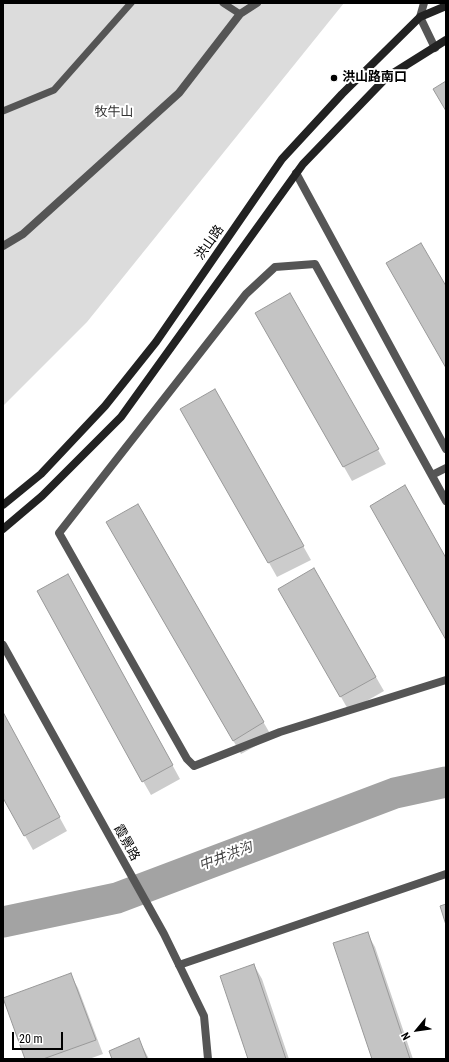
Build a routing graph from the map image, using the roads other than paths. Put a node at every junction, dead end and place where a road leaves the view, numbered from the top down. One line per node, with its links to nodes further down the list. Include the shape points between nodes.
1 (131, 3): 10 (lane, via 54,90)
2 (223, 3): 6 (lane)
3 (257, 3): 6 (street)
4 (424, 3): 7 (street)
5 (446, 6): 7 (main road, 洪山路)
6 (240, 14): 12 (street, via 179,93 23,234)
7 (420, 17): 9 (street); 17 (main road, 洪山路, via 342,94 282,159 156,342 105,406 41,474)
8 (446, 40): 9 (main road)
9 (435, 48): 11 (main road, via 388,77)
10 (3, 111)
11 (296, 173): 13 (street); 18 (main road, via 121,417 42,496)
12 (3, 246)
13 (446, 449)
14 (446, 468): 15 (street)
15 (432, 475): 16 (street); 20 (street, via 315,264 275,266 246,294 60,533 187,760 194,766 280,732)
16 (446, 501)
17 (3, 505)
18 (3, 529)
19 (3, 646): 22 (street, 霞景路)
20 (446, 680)
21 (446, 874): 22 (street)
22 (179, 965): 23 (street, 霞景路, via 204,1016)
23 (208, 1059)

